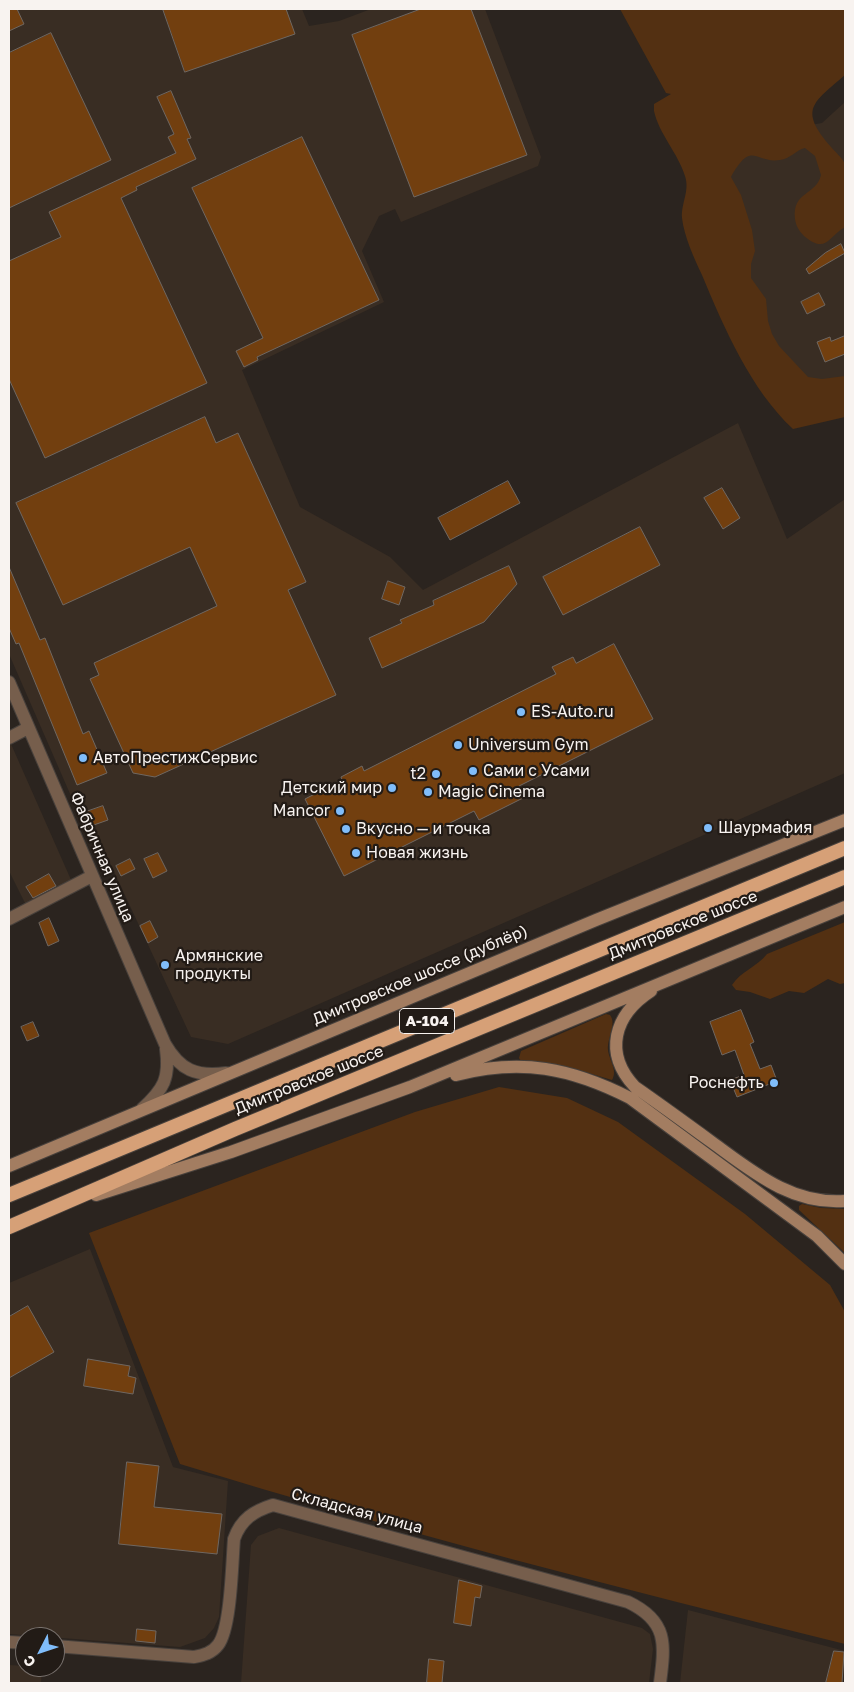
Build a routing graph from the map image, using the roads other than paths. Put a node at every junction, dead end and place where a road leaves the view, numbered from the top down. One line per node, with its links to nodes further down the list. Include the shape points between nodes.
1 (9, 682): 2 (street, Фабричная улица)
2 (28, 728): 3 (street); 6 (street, Фабричная улица)
3 (9, 738)
4 (845, 820): 12 (main road, Дмитровское шоссе (дублёр))
5 (845, 848): 16 (highway, Дмитровское шоссе / А-104)
6 (92, 876): 9 (street); 11 (street, Фабричная улица)
7 (845, 877): 18 (highway, Дмитровское шоссе / А-104, via 235,1129)
8 (845, 907): 10 (main road)
9 (9, 919)
10 (671, 978): 13 (main road); 17 (main road, via 634,1006 617,1031 615,1052 627,1078 762,1179 814,1200)
11 (165, 1044): 12 (street, Фабричная улица, via 183,1067 210,1075); 14 (street, Фабричная улица, via 165,1080 156,1096)
12 (226, 1073): 14 (main road, Дмитровское шоссе (дублёр))
13 (410, 1087): 18 (main road, via 231,1152); 20 (main road, via 498,1066 543,1067 609,1087 630,1098 774,1203 817,1236)
14 (142, 1109): 15 (main road, Дмитровское шоссе (дублёр))
15 (9, 1166)
16 (9, 1195)
17 (845, 1201)
18 (48, 1210): 19 (highway, Дмитровское шоссе / А-104)
19 (9, 1227)
20 (845, 1264)
21 (65, 1647): 22 (street, Складская улица, via 194,1657 212,1652 223,1637 226,1626 234,1539 238,1527 258,1510 273,1505 642,1608 660,1630 664,1648)
22 (660, 1683)

